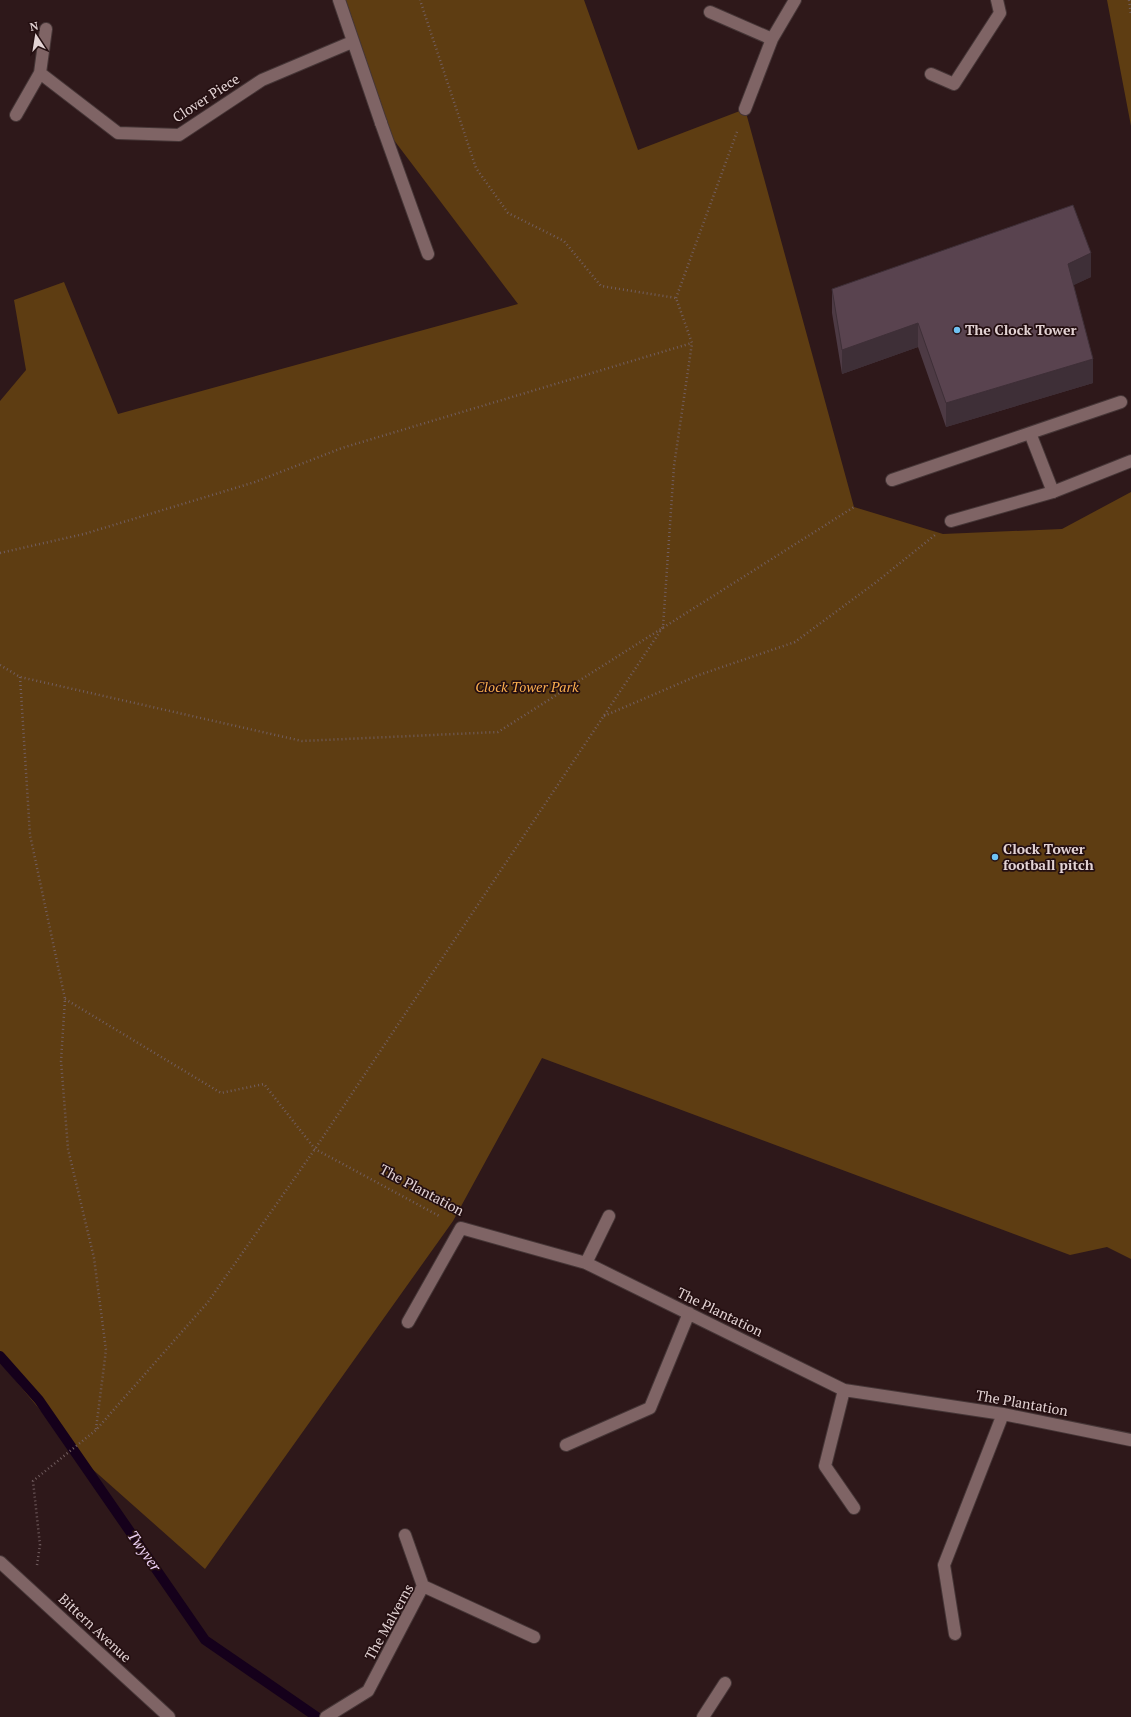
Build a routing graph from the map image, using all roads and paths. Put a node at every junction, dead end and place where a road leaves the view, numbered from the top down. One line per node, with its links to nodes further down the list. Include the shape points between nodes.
1 (339, 0): 10 (street)
2 (420, 0): 16 (path, via 476,168 508,213 564,241 601,286)
3 (795, 0): 9 (street)
4 (997, 0): 12 (street, via 1000,13 954,84)
5 (1128, 0): 7 (path)
6 (710, 12): 9 (street)
7 (1131, 15)
8 (46, 28): 11 (street)
9 (772, 39): 13 (street)
10 (352, 42): 11 (street, Clover Piece, via 262,80 179,135 118,133); 15 (street)
11 (40, 73): 14 (street)
12 (930, 74)
13 (745, 109): 16 (path)
14 (16, 115)
15 (428, 254)
16 (676, 298): 17 (path)
17 (692, 343): 25 (path, via 342,448 255,482 91,532); 26 (path, via 674,466)
18 (1122, 402): 19 (street)
19 (1030, 432): 21 (street); 22 (street)
20 (1131, 461): 22 (street)
21 (892, 480)
22 (1053, 492): 24 (street)
23 (854, 507): 26 (path)
24 (951, 521): 29 (path, via 875,583 795,642 699,675)
25 (0, 553)
26 (663, 627): 28 (path, via 498,732 302,742); 29 (path)
27 (0, 665): 28 (path)
28 (20, 677): 30 (path, via 30,835)
29 (604, 716): 31 (path)
30 (66, 999): 31 (path, via 221,1093 264,1084); 39 (path, via 61,1061 68,1149 94,1258 106,1350)
31 (315, 1149): 33 (path, The Plantation); 39 (path, via 208,1302)
32 (609, 1216): 34 (street)
33 (461, 1228): 34 (street, The Plantation); 36 (street)
34 (586, 1263): 35 (street, The Plantation)
35 (689, 1313): 37 (street, The Plantation); 41 (street, via 650,1408)
36 (408, 1322)
37 (844, 1390): 38 (street, The Plantation); 42 (street, via 825,1466)
38 (1003, 1414): 40 (street, The Plantation); 47 (street, via 944,1565)
39 (96, 1430): 46 (path, via 33,1481 40,1545)
40 (1131, 1441)
41 (566, 1444)
42 (854, 1508)
43 (405, 1535): 45 (street)
44 (0, 1562): 46 (street, Bittern Avenue)
45 (423, 1586): 48 (street, The Malverns); 50 (street, The Malverns, via 368,1691)
46 (34, 1592): 51 (street, Bittern Avenue)
47 (955, 1634)
48 (534, 1637)
49 (725, 1683): 52 (street)
50 (331, 1714)
51 (169, 1717)
52 (703, 1717)

